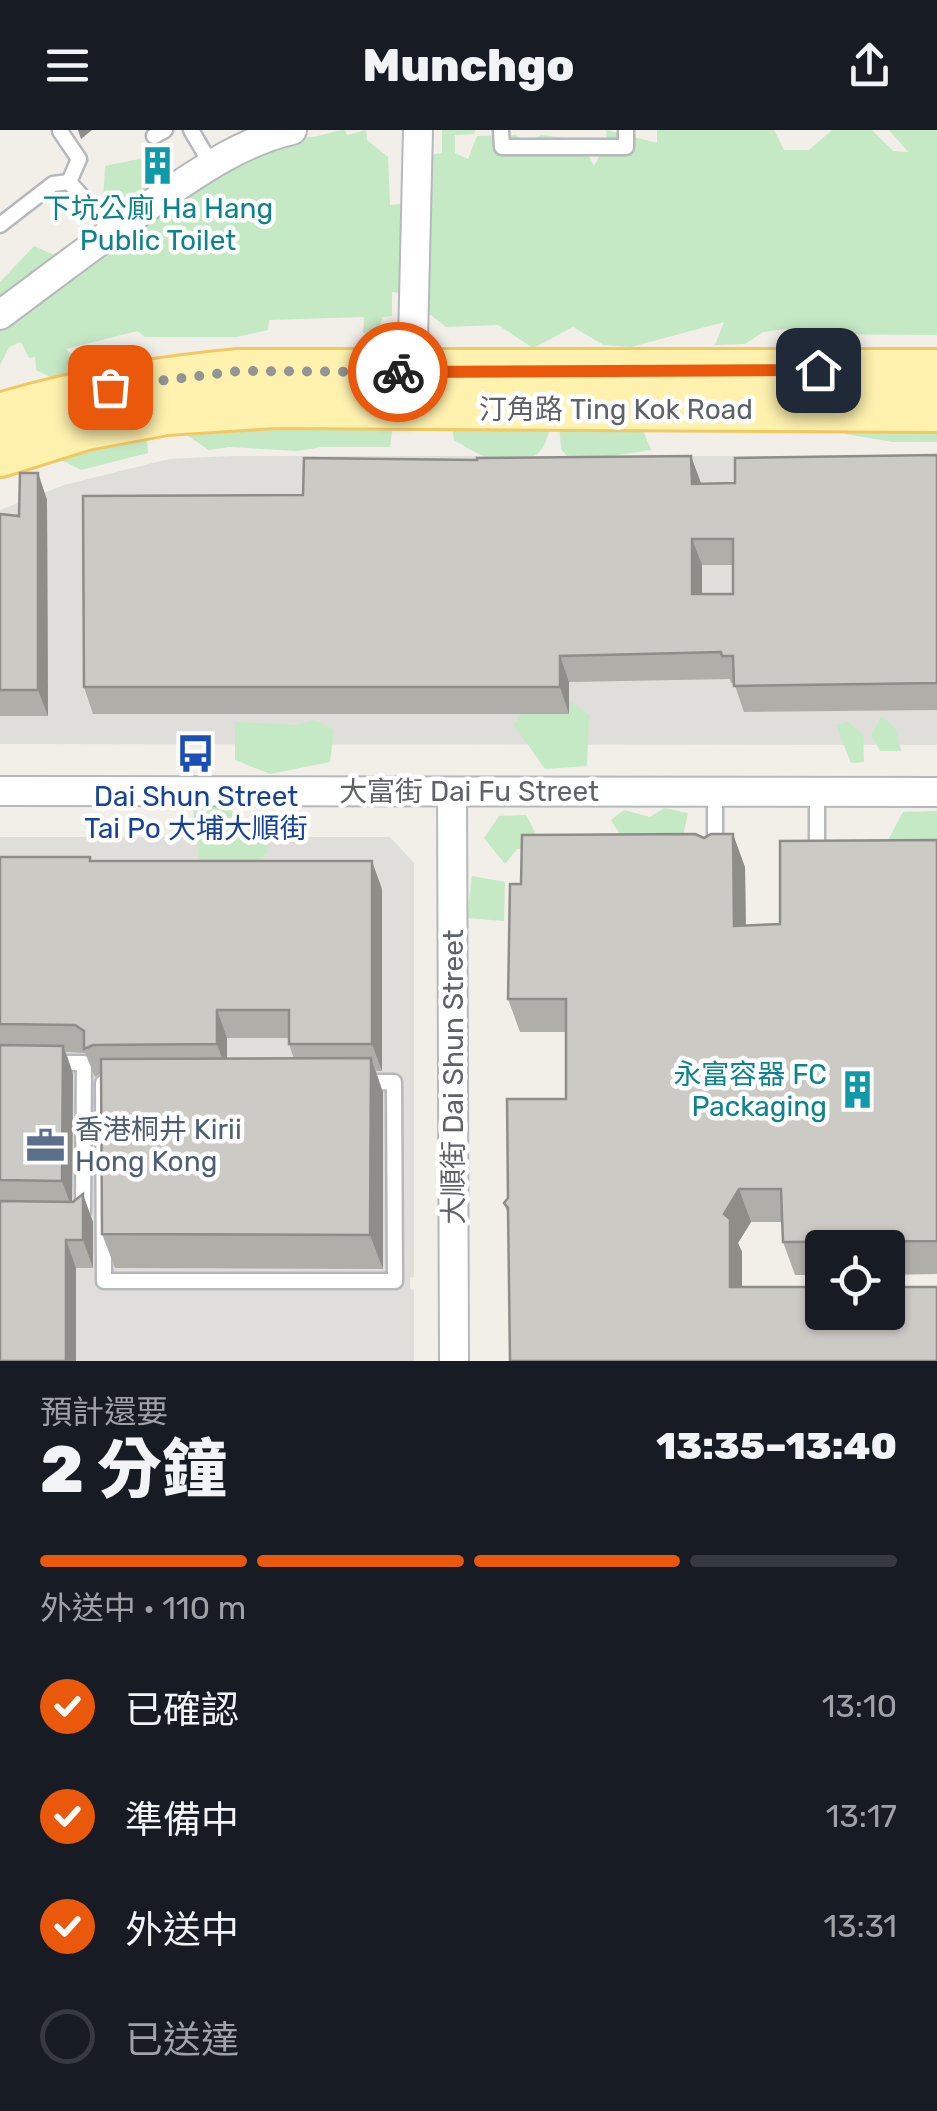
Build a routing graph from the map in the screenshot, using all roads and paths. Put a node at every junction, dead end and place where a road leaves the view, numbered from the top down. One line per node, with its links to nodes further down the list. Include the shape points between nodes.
1 (190, 130): 7 (lane)
2 (292, 130): 7 (street)
3 (418, 130): 13 (street)
4 (501, 130): 5 (lane, via 502,147 626,147)
5 (626, 130)
6 (60, 131): 8 (lane, via 79,159)
7 (210, 164): 10 (street)
8 (69, 182): 9 (lane, via 53,184); 10 (lane)
9 (0, 225)
10 (112, 230): 11 (street)
11 (0, 315)
12 (937, 371): 13 (main road, 汀角路 Ting Kok Road)
13 (412, 390): 14 (main road, 汀角路 Ting Kok Road); 15 (main road, 汀角路 Ting Kok Road, via 239,371 72,394); 16 (main road, 汀角路 Ting Kok Road, via 166,413)
14 (937, 410)
15 (0, 415)
16 (0, 454)
17 (0, 791): 19 (street, 大富街 Dai Fu Street)
18 (715, 791): 19 (street, 大富街 Dai Fu Street); 20 (street, 大富街 Dai Fu Street); 22 (lane)
19 (452, 792): 27 (street, 大順街 Dai Shun Street)
20 (816, 792): 21 (street, 大富街 Dai Fu Street); 23 (lane)
21 (937, 792)
22 (715, 861)
23 (817, 863)
24 (34, 1062): 26 (lane, via 84,1063 83,1219)
25 (103, 1083): 25 (lane, via 104,1281 395,1280 394,1082)
26 (66, 1219)
27 (454, 1361)

